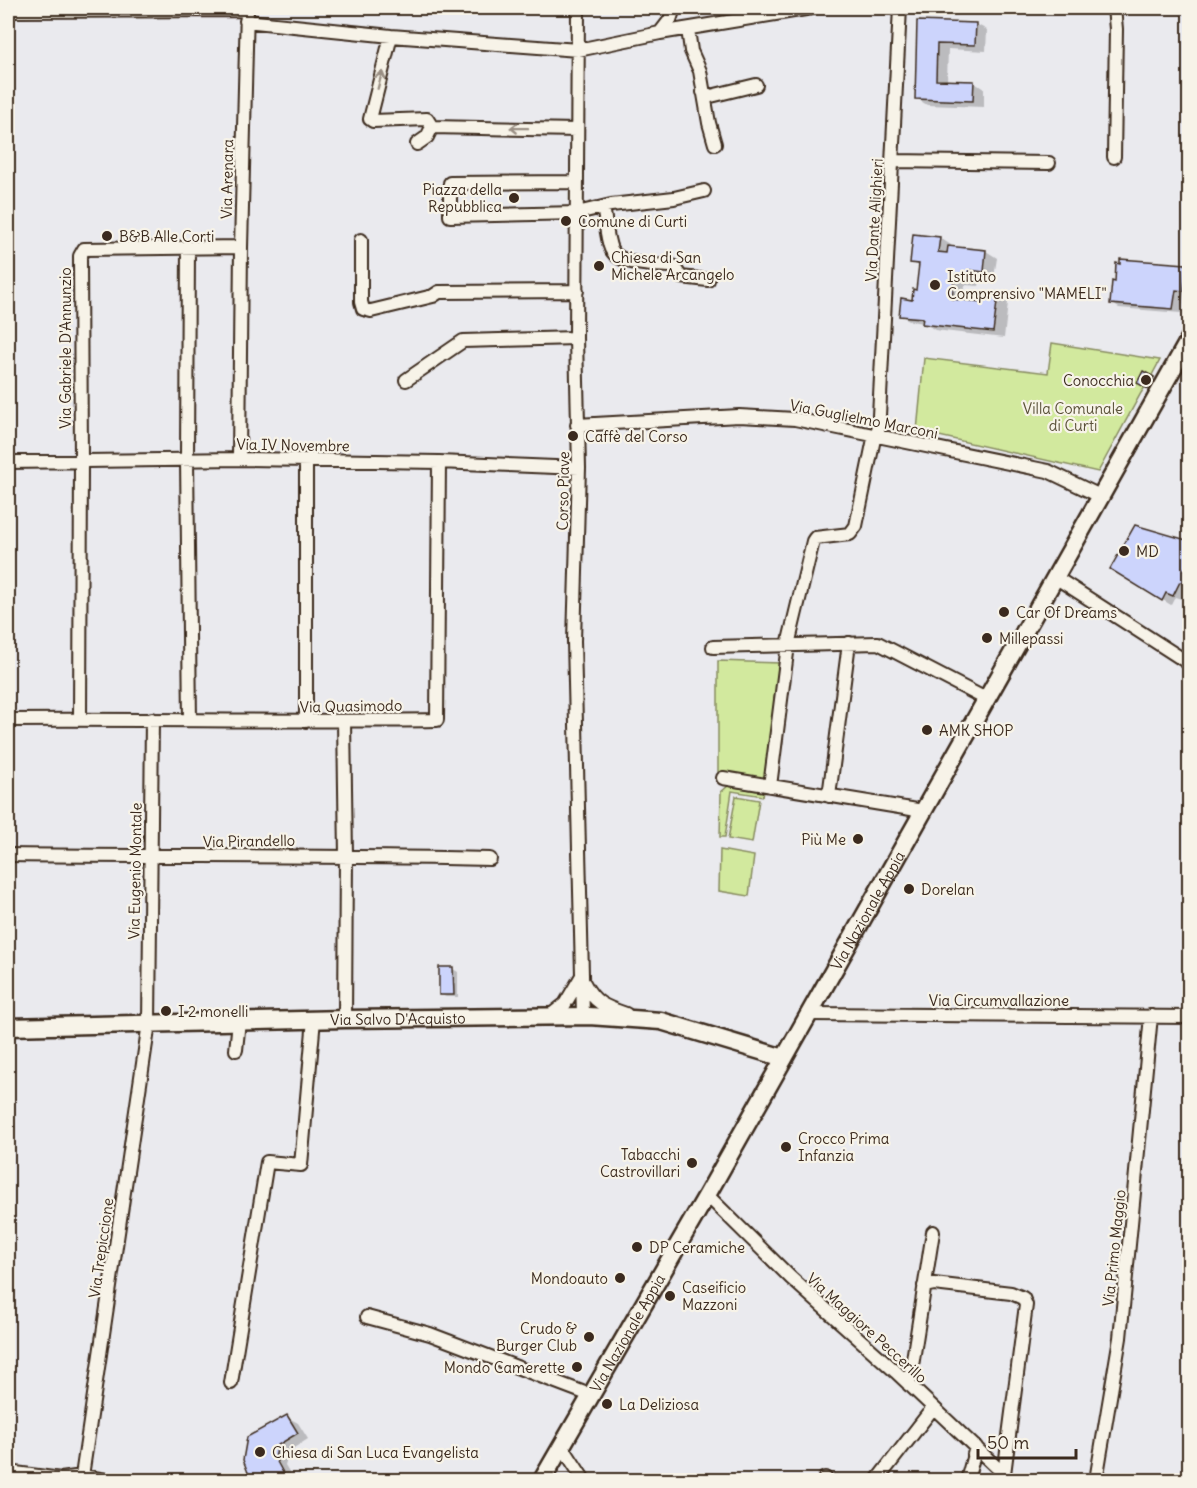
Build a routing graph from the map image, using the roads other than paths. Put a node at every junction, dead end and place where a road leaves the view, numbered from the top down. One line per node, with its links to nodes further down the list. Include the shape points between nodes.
1 (578, 8): 11 (street, Corso Piave)
2 (675, 8): 9 (street)
3 (806, 8): 8 (street)
4 (900, 8): 19 (street, Via Dante Alighieri)
5 (1114, 8): 18 (street)
6 (8, 11): 7 (street)
7 (246, 13): 10 (street); 26 (street, Via Arenara)
8 (688, 29): 9 (street); 13 (street)
9 (660, 33): 11 (street)
10 (392, 36): 11 (street); 14 (street, one-way to 10, via 427,119 375,122 370,118)
11 (578, 50): 15 (street, Corso Piave)
12 (756, 85): 13 (street, via 711,96)
13 (703, 92): 17 (street)
14 (432, 127): 15 (street, one-way to 14); 16 (street, via 428,137)
15 (578, 130): 21 (street, Corso Piave)
16 (417, 144)
17 (715, 144)
18 (1114, 157)
19 (892, 161): 20 (street); 34 (street, Via Dante Alighieri)
20 (1048, 163)
21 (577, 182): 24 (street, Corso Piave); 24 (street, via 450,183 450,216)
22 (704, 192): 23 (street)
23 (603, 207): 24 (street); 28 (street, via 611,249 616,256 628,262 674,266 681,277)
24 (577, 213): 29 (street, Corso Piave)
25 (361, 240): 29 (street, via 361,302 363,309 371,311 439,292)
26 (241, 246): 27 (street, Via Gabriele D'Annunzio); 35 (street, Via Arenara)
27 (188, 247): 36 (street); 38 (street, Via Gabriele D'Annunzio, via 84,249 80,256)
28 (708, 280)
29 (577, 291): 30 (street, Corso Piave)
30 (576, 338): 32 (street, via 463,341); 33 (street, Corso Piave)
31 (1190, 338): 42 (main road, Via Nazionale Appia)
32 (406, 380)
33 (578, 425): 34 (street, Via Guglielmo Marconi, via 739,416 795,419); 41 (street, Corso Piave)
34 (876, 435): 42 (street, Via Guglielmo Marconi, via 1048,471); 45 (street, Via Dante Alighieri, via 856,526 849,534 815,538)
35 (239, 459): 36 (street, Via IV Novembre); 37 (street, Via IV Novembre)
36 (187, 460): 38 (street, Via IV Novembre); 52 (street)
37 (306, 460): 40 (street, Via IV Novembre); 54 (street)
38 (81, 461): 39 (street, Via IV Novembre); 51 (street)
39 (8, 462)
40 (440, 462): 41 (street, Via IV Novembre); 53 (street, Via Quasimodo, via 437,720)
41 (579, 468): 63 (street, Corso Piave, via 574,641)
42 (1100, 496): 43 (main road, Via Nazionale Appia)
43 (1055, 577): 47 (street); 48 (main road, Via Nazionale Appia)
44 (849, 643): 45 (street); 48 (street, via 878,643); 57 (street)
45 (788, 645): 46 (street); 56 (street)
46 (713, 647)
47 (1190, 664)
48 (986, 699): 58 (main road, Via Nazionale Appia)
49 (152, 719): 51 (street, Via Quasimodo); 52 (street, Via Quasimodo); 61 (street, Via Eugenio Montale)
50 (8, 720): 51 (street, Via Quasimodo)
51 (80, 720)
52 (190, 720): 54 (street, Via Quasimodo)
53 (344, 721): 54 (street, Via Quasimodo); 60 (street)
54 (306, 722)
55 (723, 778): 56 (street)
56 (770, 786): 57 (street)
57 (829, 796): 58 (street)
58 (923, 811): 64 (main road, Via Nazionale Appia)
59 (8, 855): 61 (street, Via Pirandello)
60 (346, 855): 61 (street, Via Pirandello); 62 (street, Via Pirandello); 70 (street)
61 (150, 857): 73 (street, Via Eugenio Montale)
62 (490, 859)
63 (582, 976): 65 (street, via 565,1004); 66 (street, Corso Piave); 71 (street, Corso Piave, via 590,995 600,1004)
64 (809, 1014): 67 (street, Via Circumvallazione); 76 (main road, Via Nazionale Appia)
65 (551, 1016): 66 (main road, Via Salvo D'Acquisto); 70 (main road, Via Salvo D'Acquisto)
66 (583, 1016): 71 (main road, Via Salvo D'Acquisto)
67 (1151, 1016): 68 (street, Via Circumvallazione); 95 (street, Via Primo Maggio, via 1120,1338)
68 (1190, 1017)
69 (314, 1019): 70 (main road, Via Salvo D'Acquisto); 72 (main road, Via Salvo D'Acquisto); 81 (street, via 301,1166 267,1162)
70 (345, 1019)
71 (644, 1020): 76 (main road, Via Salvo D'Acquisto, via 661,1021)
72 (239, 1021): 73 (main road, Via Salvo D'Acquisto); 75 (street)
73 (148, 1023): 74 (main road, Via Salvo D'Acquisto); 88 (street, Via Trepiccione)
74 (8, 1027)
75 (236, 1050)
76 (784, 1058): 77 (main road, Via Nazionale Appia)
77 (707, 1195): 82 (street, Via Maggiore Peccerillo); 83 (main road, Via Nazionale Appia)
78 (933, 1232): 79 (street)
79 (924, 1286): 82 (street); 89 (street, via 1011,1293 1023,1298 1026,1305)
80 (367, 1317): 83 (street, via 430,1334)
81 (231, 1383)
82 (909, 1385): 84 (street, Via Maggiore Peccerillo)
83 (590, 1395): 85 (main road, Via Nazionale Appia)
84 (933, 1408): 86 (street, Via Maggiore Peccerillo); 93 (street)
85 (562, 1446): 91 (main road, Via Nazionale Appia); 92 (street)
86 (976, 1447): 89 (street, Via Maggiore Peccerillo); 94 (street)
87 (8, 1472): 88 (street, via 61,1479)
88 (82, 1476): 90 (street)
89 (1007, 1477)
90 (106, 1480)
91 (542, 1480)
92 (584, 1480)
93 (877, 1480)
94 (966, 1480)
95 (1096, 1480)

